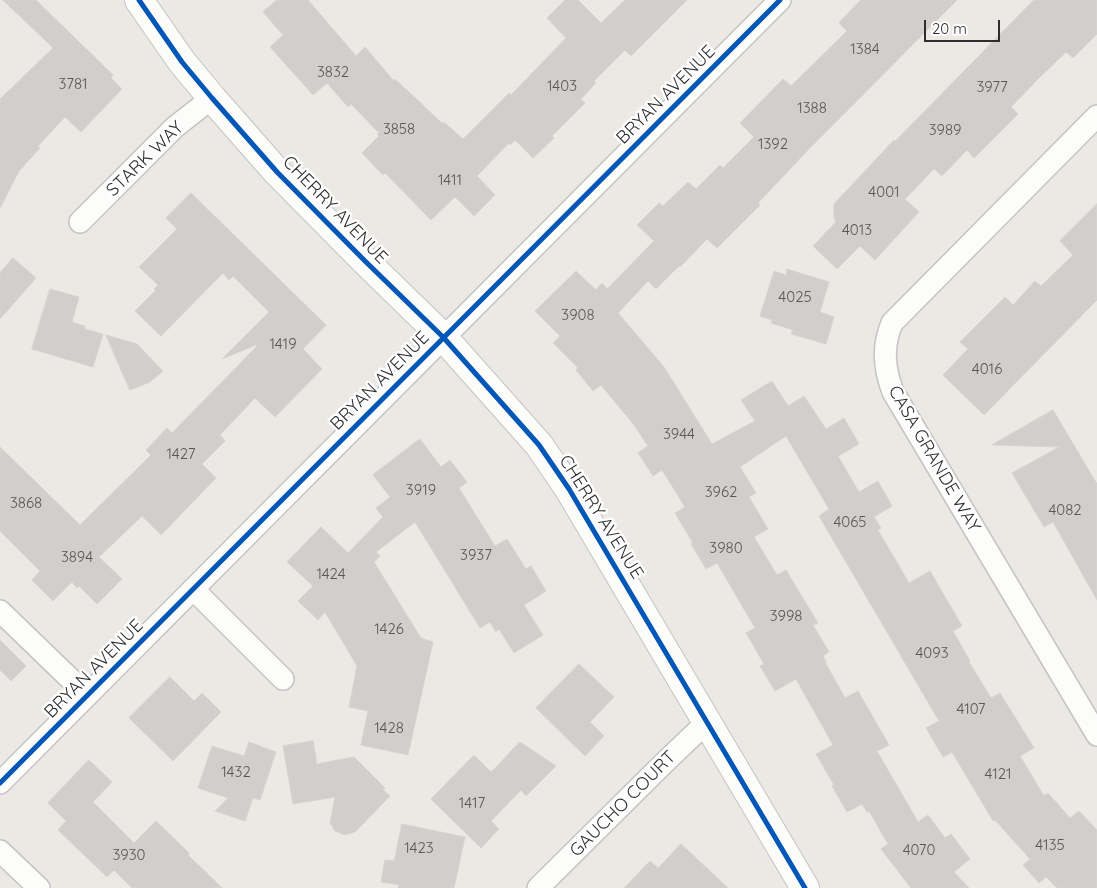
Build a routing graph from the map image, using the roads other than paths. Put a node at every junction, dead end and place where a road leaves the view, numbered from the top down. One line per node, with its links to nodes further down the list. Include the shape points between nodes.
1 (138, 0): 3 (street, CHERRY AVENUE)
2 (780, 0): 6 (street, BRYAN AVENUE)
3 (212, 98): 5 (street, STARK WAY, via 175,127); 6 (street, CHERRY AVENUE, via 277,172)
4 (1097, 116): 12 (street, CASA GRANDE WAY, via 892,323 884,357 886,375 893,392)
5 (80, 222)
6 (443, 337): 7 (street, BRYAN AVENUE); 11 (street, CHERRY AVENUE, via 540,445)
7 (194, 589): 9 (street); 10 (street, BRYAN AVENUE)
8 (0, 611): 10 (street)
9 (283, 679)
10 (87, 695): 13 (street, BRYAN AVENUE)
11 (708, 722): 16 (street, GAUCHO COURT); 17 (street, CHERRY AVENUE)
12 (1097, 735)
13 (0, 783)
14 (0, 851): 15 (street)
15 (39, 888)
16 (538, 888)
17 (805, 888)

